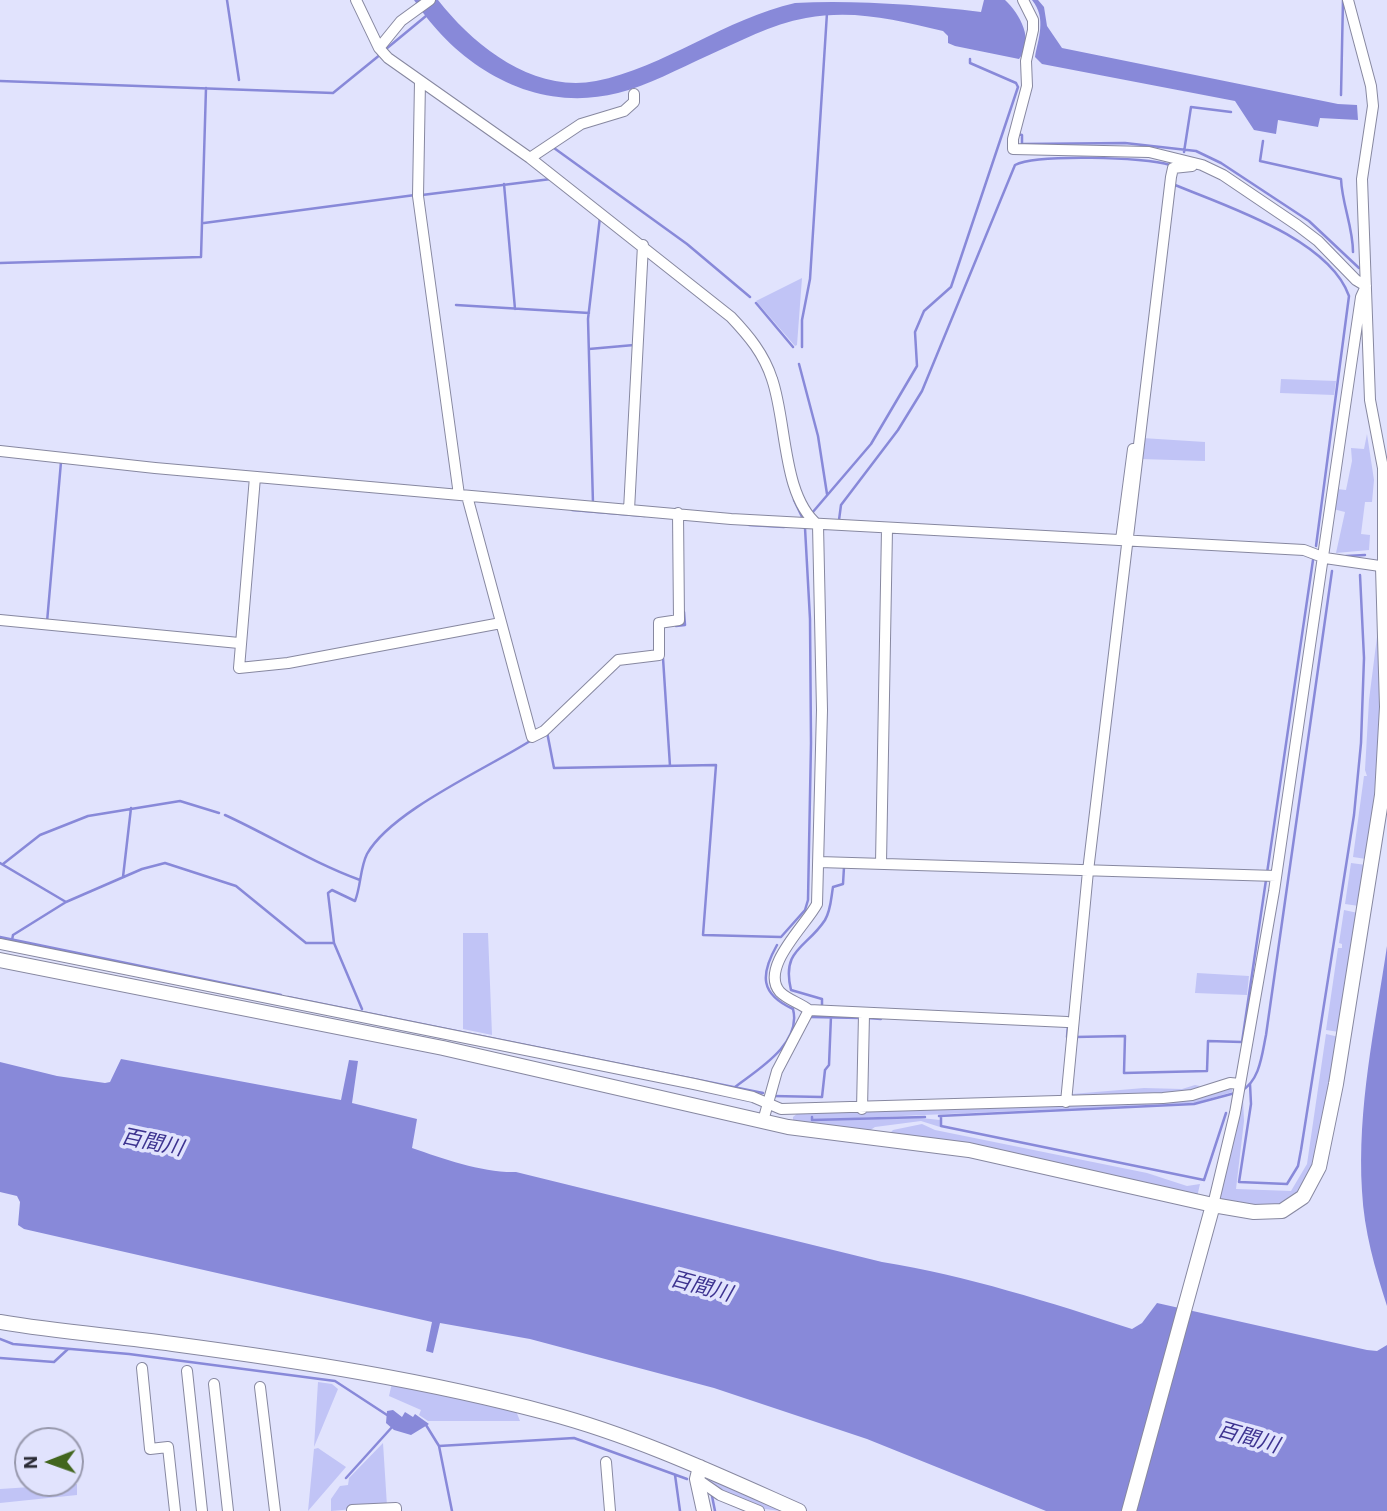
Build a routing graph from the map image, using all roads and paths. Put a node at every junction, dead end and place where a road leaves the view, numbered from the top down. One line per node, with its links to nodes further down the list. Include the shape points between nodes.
1 (356, 0): 5 (street)
2 (429, 0): 5 (street)
3 (1023, 0): 9 (street, via 1033,20 1028,80 1013,149 1149,152)
4 (1348, 0): 11 (street, via 1373,106 1362,179)
5 (381, 51): 6 (street)
6 (420, 81): 8 (street); 15 (street, via 417,195)
7 (634, 94): 8 (street, via 635,102 624,111 581,124)
8 (531, 157): 10 (street)
9 (1202, 165): 11 (street, via 1297,225); 20 (street, via 1173,168)
10 (642, 248): 16 (street); 18 (street, via 731,317 755,345 776,390 799,503)
11 (1366, 286): 21 (street); 22 (street, via 1370,400 1383,468)
12 (1134, 441): 20 (street)
13 (0, 451): 14 (street)
14 (255, 477): 15 (street); 25 (street)
15 (465, 499): 16 (street); 24 (street)
16 (629, 510): 17 (street)
17 (678, 513): 18 (street); 24 (street, via 679,620 659,624 659,654 618,660 544,731 532,737)
18 (818, 527): 19 (street); 26 (street)
19 (887, 531): 20 (street); 27 (street)
20 (1124, 540): 21 (street, via 1304,550); 28 (street)
21 (1325, 558): 22 (street); 29 (street)
22 (1385, 567): 40 (street, via 1387,707 1382,796 1320,1167 1303,1197 1282,1211)
23 (0, 620): 25 (street)
24 (501, 623): 25 (street, via 260,667 239,668)
25 (239, 643)
26 (819, 862): 27 (street); 32 (street, via 817,904 787,943 775,974 780,992)
27 (878, 862): 28 (street)
28 (1088, 871): 29 (street); 36 (street)
29 (1270, 876): 35 (street)
30 (0, 944): 37 (street, via 694,1084 753,1097)
31 (0, 960): 39 (street, via 443,1048)
32 (809, 1010): 33 (street); 37 (street, via 777,1070)
33 (864, 1017): 34 (street); 38 (street)
34 (1067, 1022)
35 (1239, 1089): 36 (street, via 1230,1083 1192,1095); 40 (street)
36 (1066, 1102): 38 (street)
37 (767, 1105): 38 (street); 39 (street)
38 (862, 1109)
39 (762, 1121): 40 (street, via 969,1150)
40 (1213, 1205): 58 (street)
41 (0, 1322): 47 (street, via 320,1364 400,1379 551,1414)
42 (142, 1368): 49 (street, via 150,1448 168,1447)
43 (187, 1371): 50 (street)
44 (214, 1384): 51 (street)
45 (260, 1387): 52 (street)
46 (606, 1462): 54 (street)
47 (699, 1473): 55 (street); 56 (street, via 720,1495); 57 (street)
48 (352, 1510): 53 (street)
49 (175, 1511)
50 (202, 1511)
51 (228, 1511)
52 (275, 1511)
53 (396, 1511)
54 (610, 1511)
55 (704, 1511)
56 (758, 1511)
57 (799, 1511)
58 (1129, 1511)

